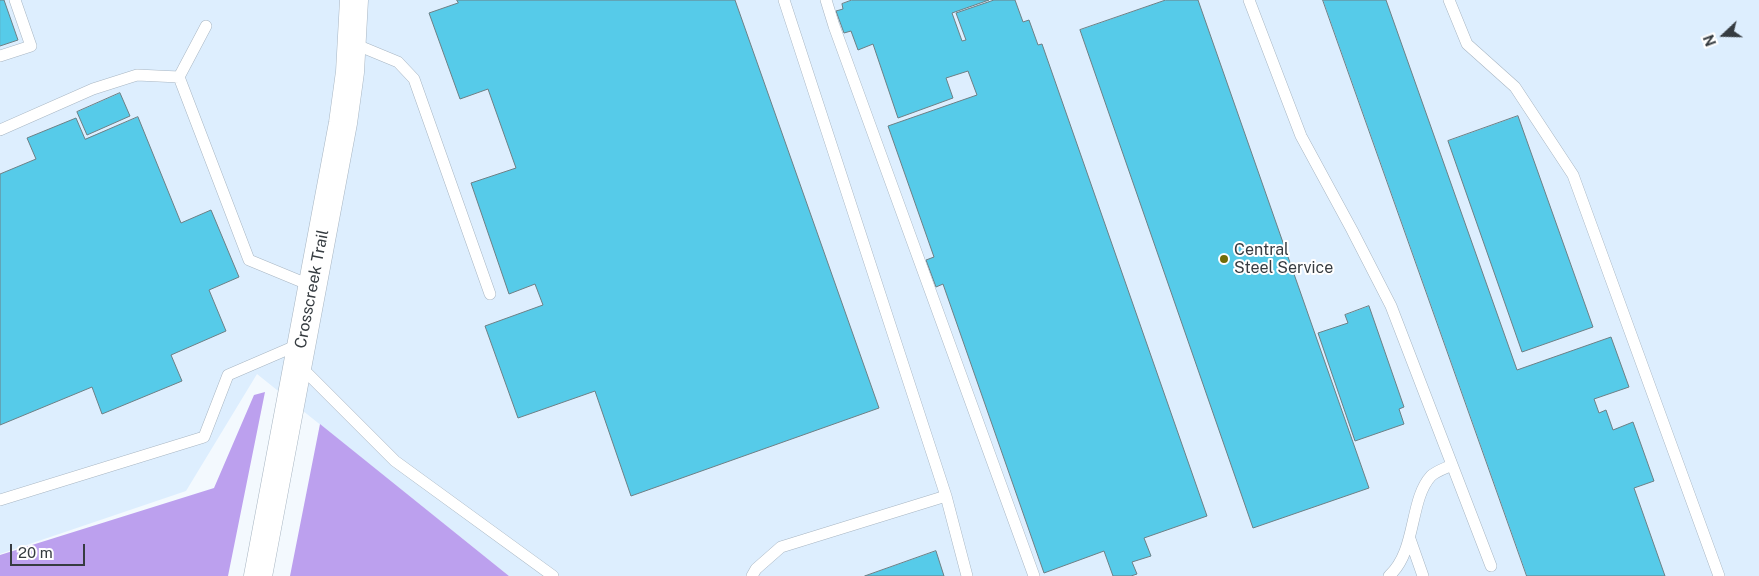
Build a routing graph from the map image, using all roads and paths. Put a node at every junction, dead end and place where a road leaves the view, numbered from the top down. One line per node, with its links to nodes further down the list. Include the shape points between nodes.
1 (15, 0): 9 (lane, via 31,46)
2 (354, 0): 8 (street, Crosscreek Trail)
3 (784, 0): 16 (lane)
4 (826, 0): 24 (lane)
5 (1249, 0): 15 (lane, via 1301,136 1391,306)
6 (1449, 0): 27 (lane, via 1467,44 1514,87 1573,175)
7 (206, 26): 10 (lane)
8 (352, 43): 12 (street, Crosscreek Trail, via 343,122); 13 (lane, via 398,62 414,79)
9 (0, 56)
10 (179, 77): 11 (lane, via 137,76 93,89); 12 (lane, via 249,260)
11 (0, 130)
12 (312, 286): 14 (street, Crosscreek Trail)
13 (490, 294)
14 (300, 354): 17 (lane, via 228,375 204,437); 19 (street, Crosscreek Trail); 21 (lane, via 395,461)
15 (1452, 465): 18 (lane, via 1432,475 1422,491); 20 (lane)
16 (946, 496): 22 (lane, via 781,547); 23 (lane)
17 (0, 500)
18 (1410, 539): 25 (lane, via 1395,571); 26 (lane)
19 (260, 566)
20 (1491, 566)
21 (553, 576)
22 (752, 576)
23 (967, 576)
24 (1034, 576)
25 (1389, 576)
26 (1424, 576)
27 (1719, 576)

